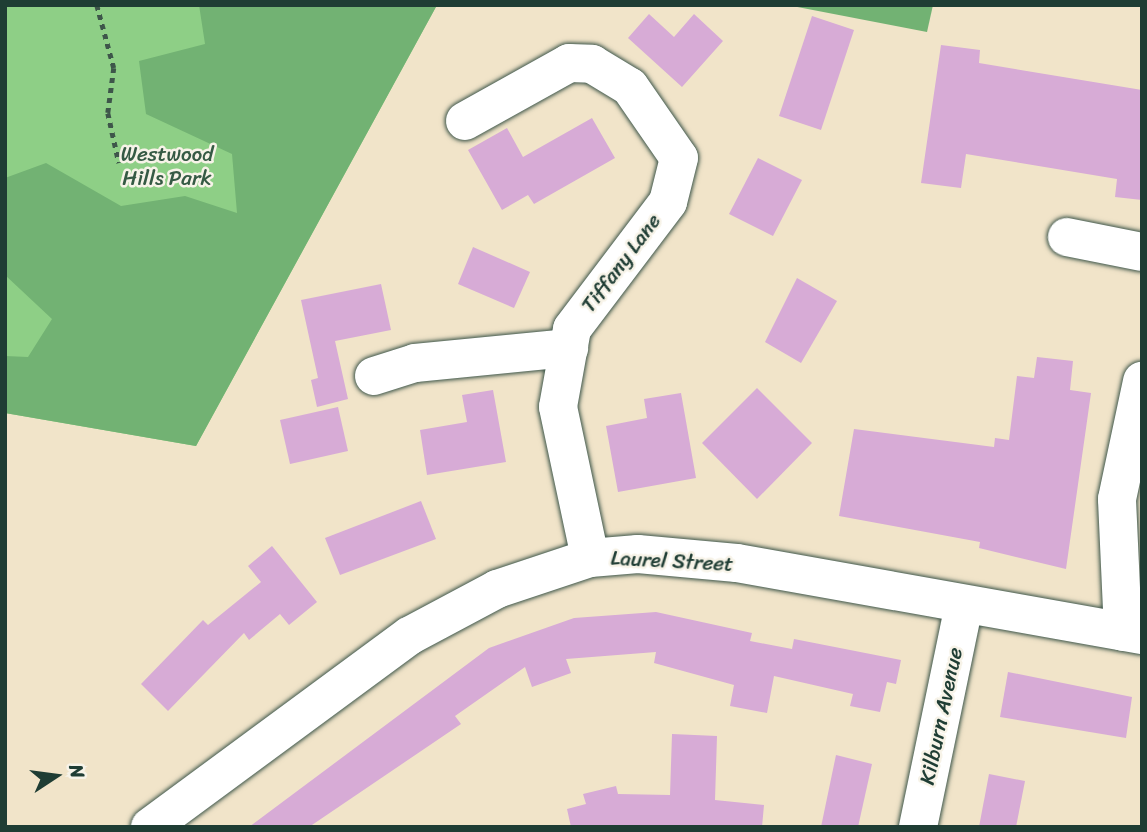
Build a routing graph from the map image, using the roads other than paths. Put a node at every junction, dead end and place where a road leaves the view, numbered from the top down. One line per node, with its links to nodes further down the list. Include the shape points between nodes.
1 (465, 121): 4 (street, Tiffany Lane, via 569,63 592,64 630,87 678,158 668,202 572,329)
2 (1066, 237): 3 (street)
3 (1142, 252)
4 (569, 348): 5 (street, via 415,363); 7 (street, Tiffany Lane, via 558,407 562,446)
5 (374, 376)
6 (1142, 381): 9 (street, via 1117,499)
7 (590, 558): 8 (street, Laurel Street, via 638,554 737,563); 10 (street, Laurel Street, via 497,589 409,636)
8 (964, 605): 9 (street, Laurel Street); 11 (street, Kilburn Avenue)
9 (1132, 634)
10 (150, 827)
11 (918, 827)

